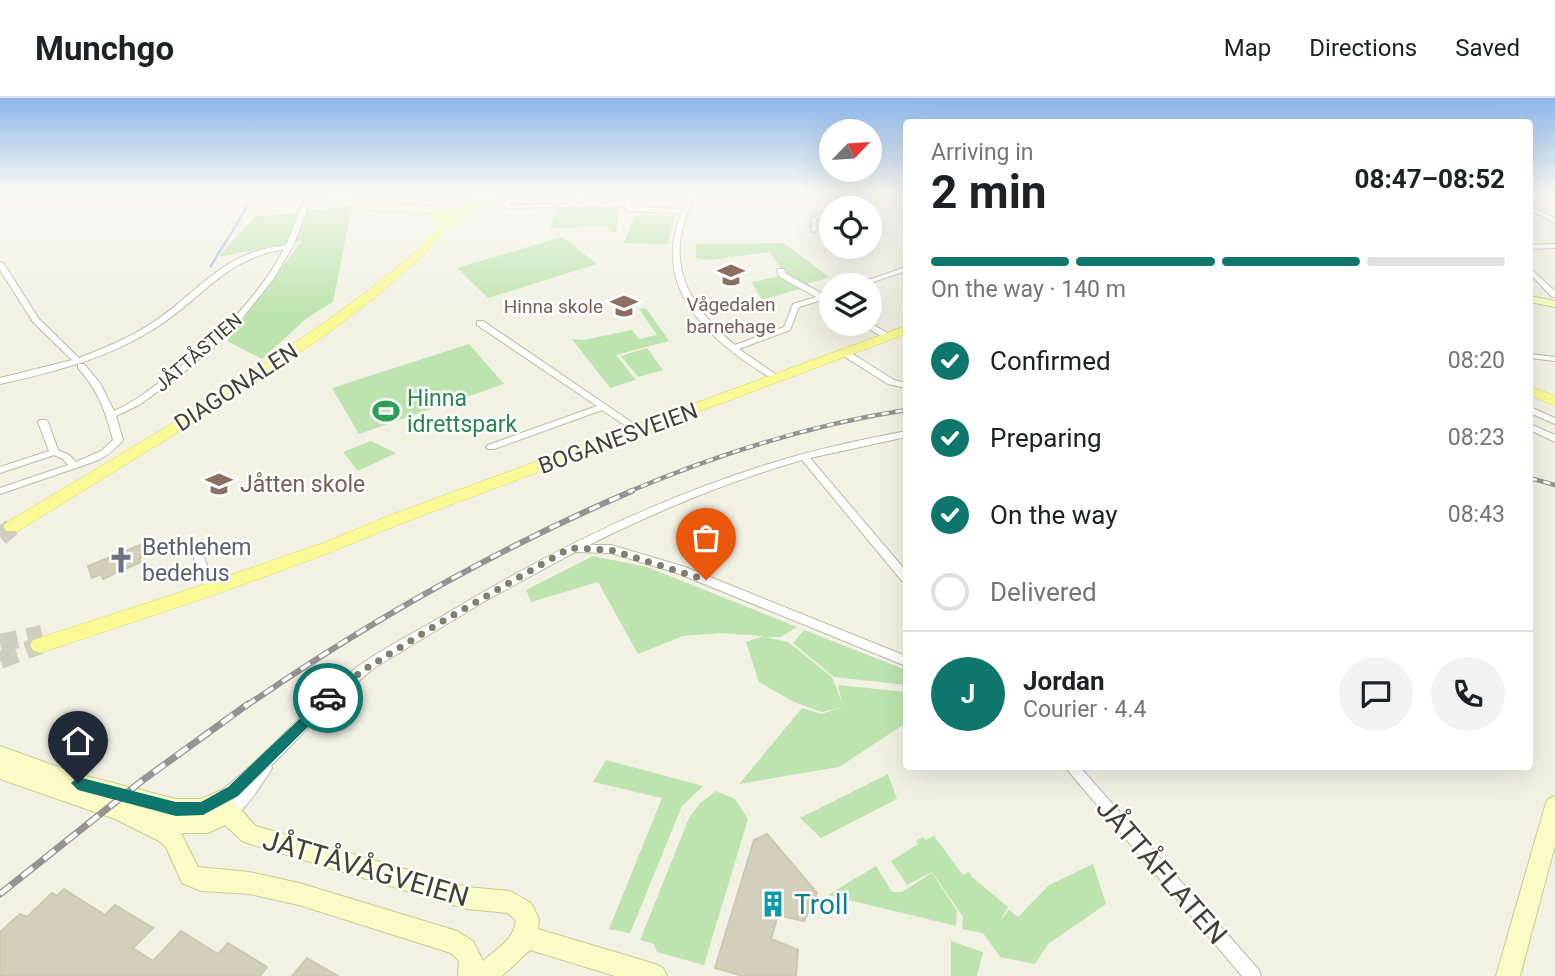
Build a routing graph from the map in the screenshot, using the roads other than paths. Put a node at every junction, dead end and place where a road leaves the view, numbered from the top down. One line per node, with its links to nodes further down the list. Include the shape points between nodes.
1 (295, 232): 6 (street, JÅTTÅSTIEN)
2 (434, 232): 5 (main road)
3 (438, 232): 5 (main road)
4 (681, 232): 23 (street, via 676,254 683,288 704,319)
5 (434, 237): 48 (main road, DIAGONALEN, via 398,272 319,332 152,441)
6 (290, 246): 27 (street, via 240,258 155,324); 35 (street, JÅTTÅSTIEN, via 268,285 207,349 136,403)
7 (1553, 246): 8 (street)
8 (1533, 247)
9 (0, 264): 27 (street, via 36,320)
10 (903, 270): 13 (street)
11 (781, 271): 15 (street)
12 (1533, 273): 14 (street)
13 (882, 277)
14 (1555, 295)
15 (819, 296)
16 (819, 299): 23 (street, via 796,306 787,328)
17 (1533, 300): 18 (street)
18 (1555, 304)
19 (480, 323): 33 (street)
20 (903, 331): 22 (main road, BOGANESVEIEN)
21 (882, 333): 22 (street)
22 (888, 337): 24 (main road, BOGANESVEIEN)
23 (733, 348): 29 (street)
24 (845, 353): 29 (main road, BOGANESVEIEN); 30 (street)
25 (1533, 356): 26 (street)
26 (1555, 359)
27 (79, 363): 28 (street); 35 (street, via 96,383)
28 (0, 381)
29 (771, 381): 39 (main road, BOGANESVEIEN)
30 (903, 385)
31 (1533, 391): 32 (main road)
32 (1555, 401)
33 (602, 407): 39 (street); 42 (street)
34 (1533, 411): 36 (street)
35 (111, 415): 45 (street, via 116,444)
36 (1555, 421)
37 (43, 422): 43 (street)
38 (1533, 428): 41 (street)
39 (638, 430): 49 (main road, BOGANESVEIEN)
40 (903, 435): 44 (street)
41 (1555, 439)
42 (491, 447)
43 (54, 453): 45 (street); 46 (street)
44 (805, 457): 50 (street, via 695,493); 52 (street)
45 (74, 466): 47 (street)
46 (0, 470)
47 (0, 491)
48 (6, 525)
49 (347, 537): 53 (main road, BOGANESVEIEN); 53 (main road, BOGANESVEIEN, via 194,595 41,640)
50 (570, 548): 54 (street, via 611,550 681,570); 59 (street, via 362,671 276,751 255,784)
51 (196, 549): 53 (street)
52 (903, 574)
53 (208, 581)
54 (903, 660)
55 (0, 755): 59 (street, via 78,783 176,809)
56 (0, 770): 60 (street, JÅTTÅVÅGVEIEN)
57 (1073, 770): 65 (street, JÅTTÅFLATEN)
58 (1555, 806): 66 (street)
59 (224, 807): 60 (street, JÅTTÅVÅGVEIEN, via 208,823 195,826); 61 (street, JÅTTÅVÅGVEIEN, via 250,834 467,898 518,904 528,919)
60 (121, 811): 62 (street, JÅTTÅVÅGVEIEN, via 175,842 190,875 299,894 457,943 469,955)
61 (525, 937): 63 (street, via 512,955); 64 (street)
62 (470, 976)
63 (485, 976)
64 (655, 976)
65 (1253, 976)
66 (1508, 976)

